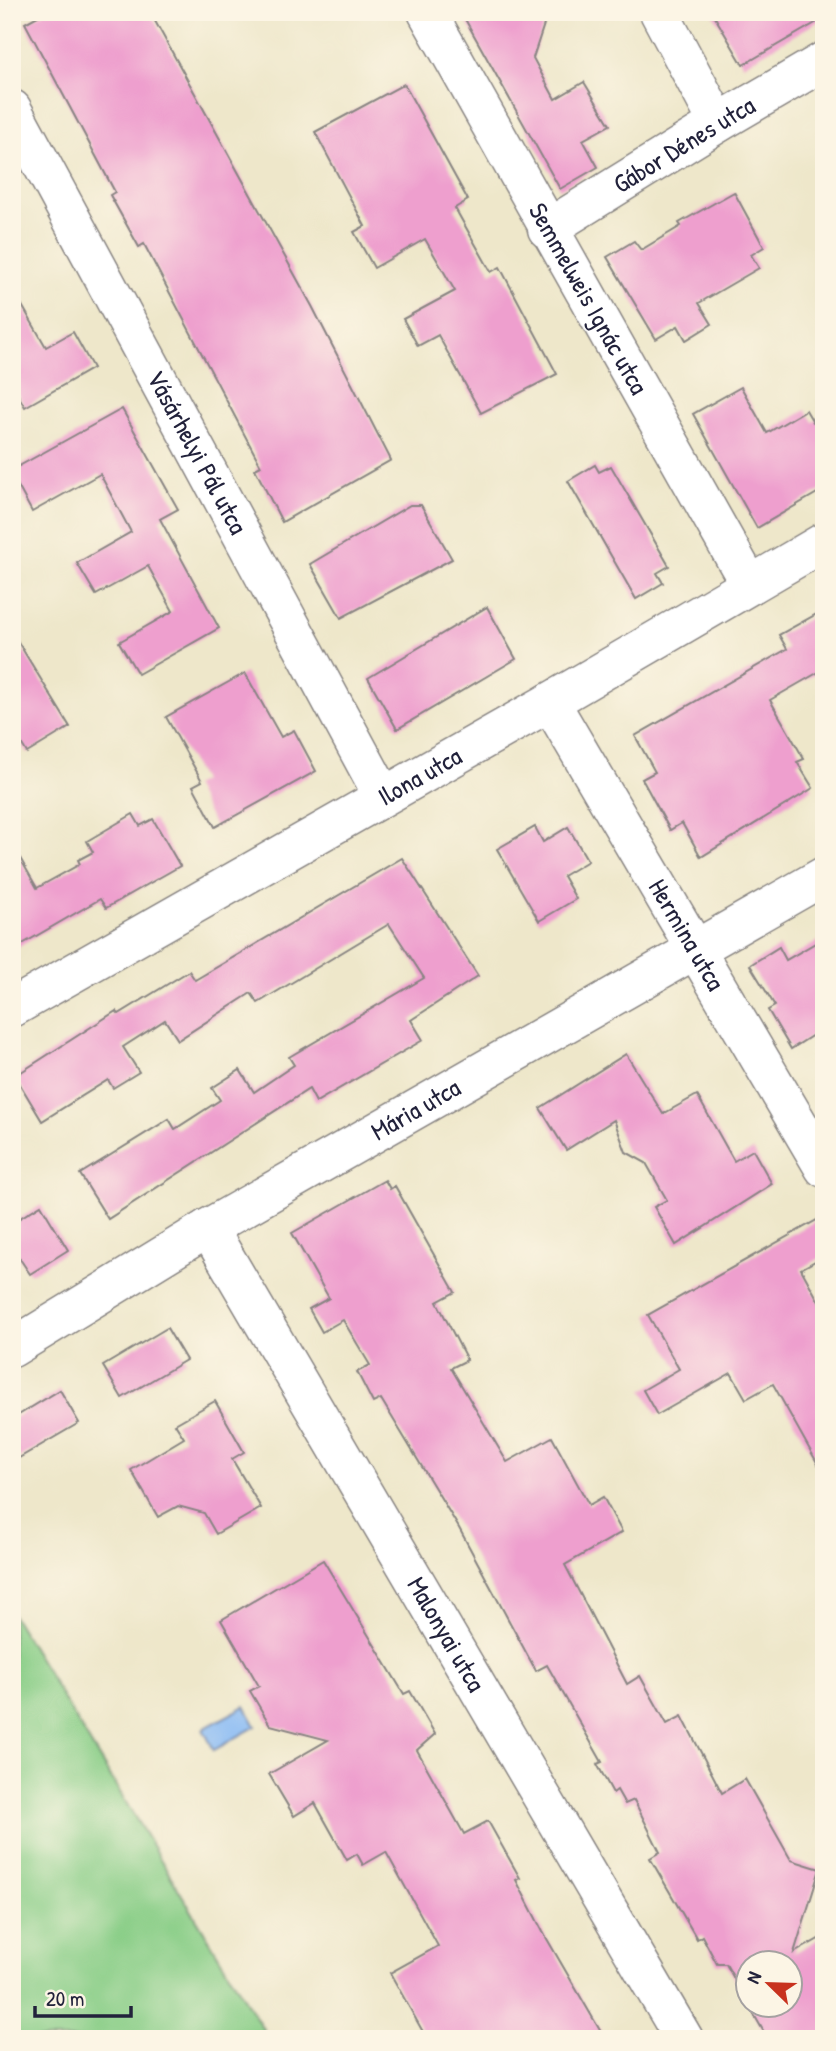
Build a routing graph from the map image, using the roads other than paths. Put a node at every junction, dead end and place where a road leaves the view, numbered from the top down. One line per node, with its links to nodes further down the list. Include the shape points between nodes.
1 (427, 12): 6 (street, Semmelweis Ignác utca)
2 (659, 12): 5 (street)
3 (824, 61): 5 (street, Gábor Dénes utca)
4 (12, 108): 10 (street, Vásárhelyi Pál utca)
5 (718, 123): 6 (street, Gábor Dénes utca)
6 (547, 229): 8 (street, Semmelweis Ignác utca)
7 (824, 542): 8 (street, Ilona utca)
8 (750, 585): 9 (street, Ilona utca)
9 (550, 702): 10 (street, Ilona utca); 12 (street, Hermina utca)
10 (383, 796): 13 (street, Ilona utca)
11 (824, 876): 12 (street, Mária utca)
12 (696, 950): 14 (street, Hermina utca); 15 (street, Mária utca)
13 (12, 1008)
14 (824, 1168)
15 (208, 1228): 16 (street, Mária utca); 17 (street, Malonyai utca)
16 (12, 1348)
17 (684, 2039)

